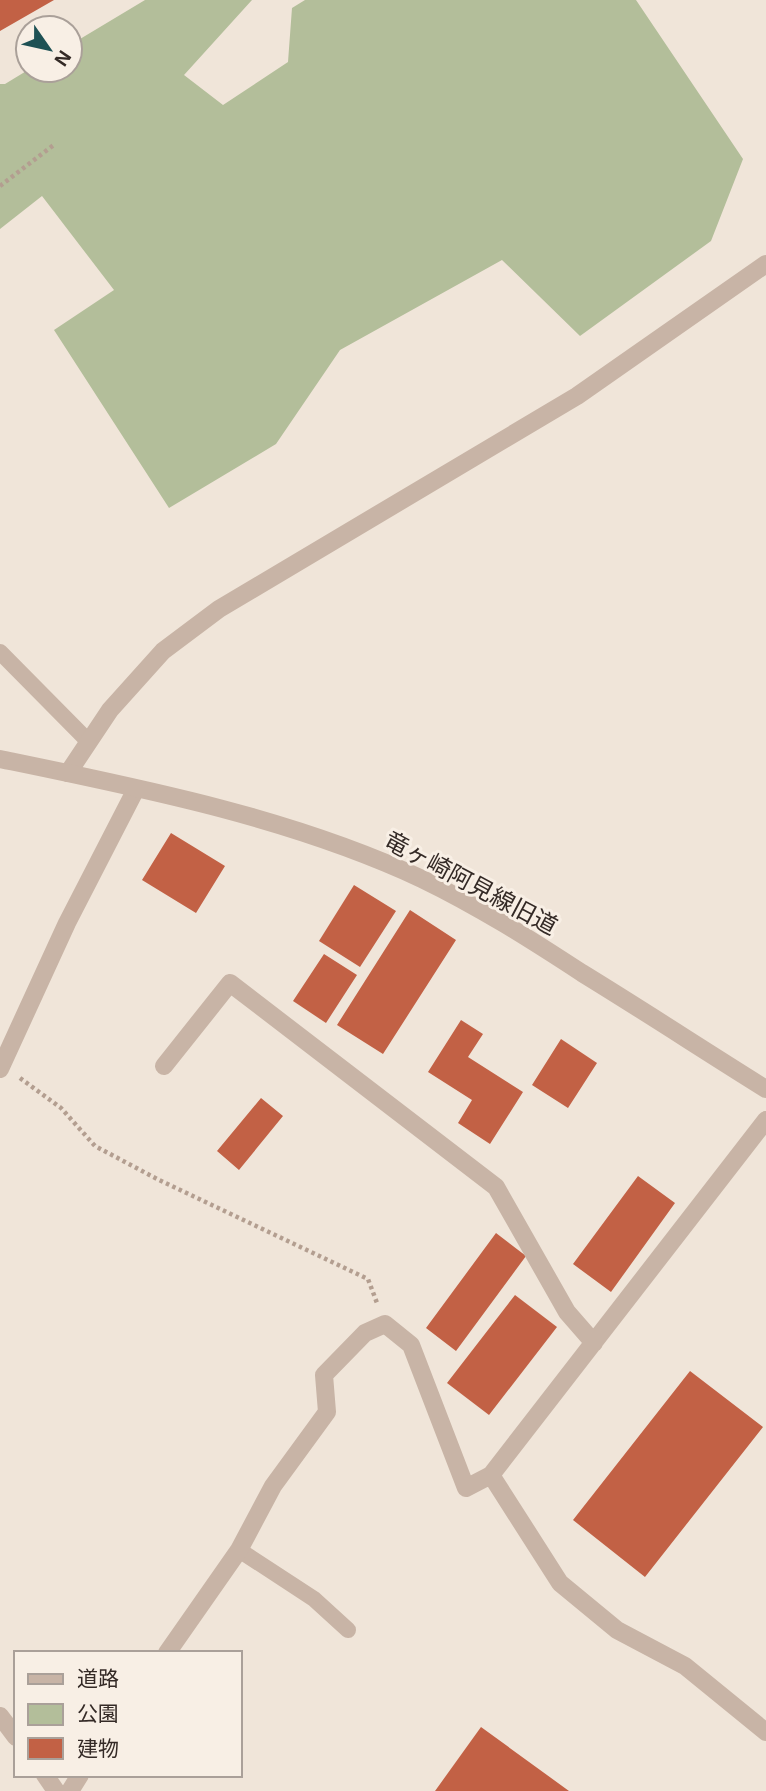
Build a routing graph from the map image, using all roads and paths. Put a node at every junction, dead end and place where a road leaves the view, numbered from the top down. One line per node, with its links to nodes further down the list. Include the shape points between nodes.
1 (55, 144): 2 (path)
2 (0, 186)
3 (766, 264): 5 (street, via 577,396 219,609 163,651 110,710)
4 (0, 652): 5 (lane)
5 (89, 742): 7 (street)
6 (0, 759): 7 (street, 竜ヶ崎阿見線旧道)
7 (68, 773): 8 (street, 竜ヶ崎阿見線旧道)
8 (136, 789): 10 (street, via 67,923); 11 (street, 竜ヶ崎阿見線旧道, via 281,825 356,850 423,880 499,919)
9 (164, 1066): 14 (street, via 230,983 496,1187 567,1312)
10 (1, 1067): 13 (path, via 61,1108 94,1146 368,1279)
11 (766, 1089)
12 (766, 1120): 14 (street)
13 (384, 1324): 15 (street, via 411,1345 466,1488); 16 (street, via 365,1333 324,1375 327,1412 273,1486)
14 (594, 1343): 15 (street)
15 (491, 1475): 20 (street, via 560,1583 617,1630 685,1667)
16 (239, 1550): 17 (lane, via 314,1599); 18 (street)
17 (348, 1630)
18 (168, 1651)
19 (0, 1716): 21 (street)
20 (766, 1732)
21 (14, 1734)

